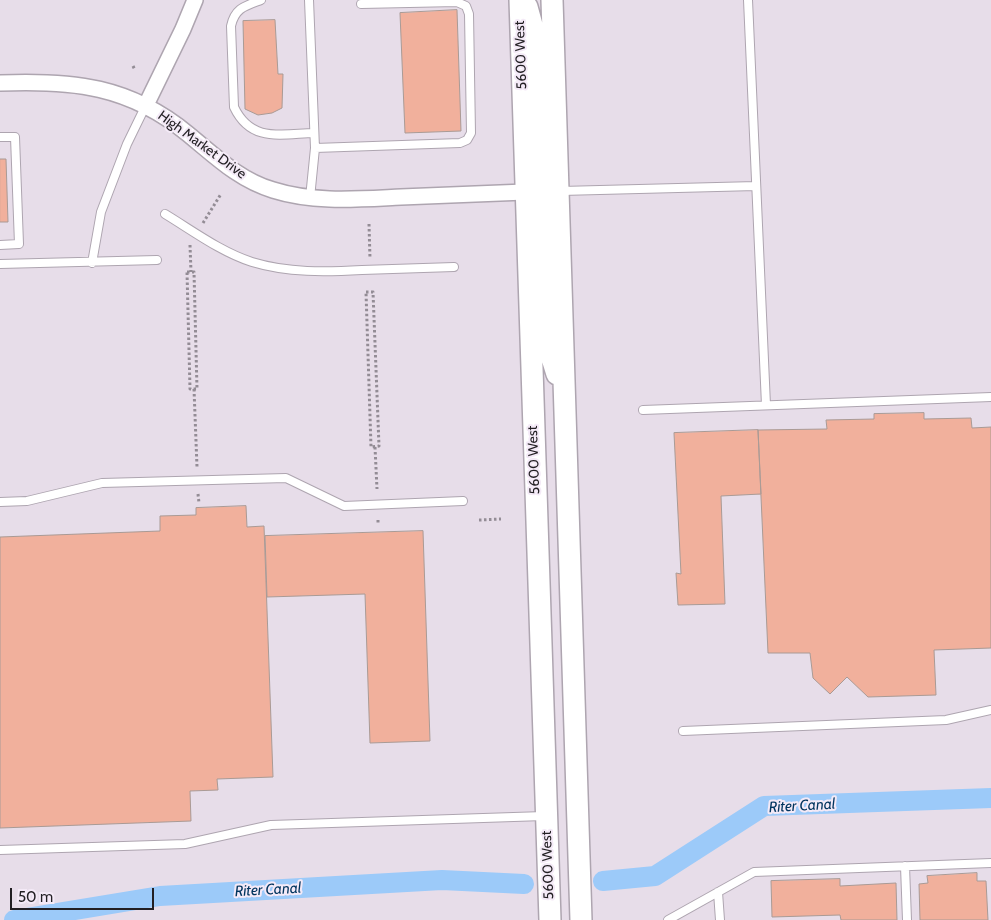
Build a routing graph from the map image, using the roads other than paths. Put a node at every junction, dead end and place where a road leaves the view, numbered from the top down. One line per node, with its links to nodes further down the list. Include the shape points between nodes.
1 (195, 0): 10 (street)
2 (261, 0): 11 (lane, via 242,7 233,16 234,107 239,119 261,134)
3 (309, 0): 11 (lane)
4 (520, 0): 16 (main road, 5600 West)
5 (524, 0): 15 (main road, via 533,25 539,61 543,178 548,188)
6 (552, 0): 15 (main road)
7 (748, 0): 14 (lane)
8 (361, 4): 13 (lane, via 457,2 466,6 469,14 471,133 460,143)
9 (0, 83): 10 (street, High Market Drive, via 45,82 82,86 111,92)
10 (146, 105): 17 (street, High Market Drive, via 238,175 271,190); 21 (lane, via 101,212)
11 (314, 134): 13 (lane)
12 (0, 138): 19 (lane, via 15,137 19,244)
13 (314, 148): 17 (lane)
14 (756, 186): 15 (lane); 26 (lane)
15 (559, 191): 24 (main road)
16 (526, 192): 17 (street, High Market Drive); 24 (main road, via 538,201 542,213 547,342); 32 (main road, 5600 West)
17 (310, 198)
18 (166, 214): 23 (lane, via 224,251 281,268 335,272)
19 (0, 245)
20 (157, 260): 21 (lane)
21 (92, 263): 22 (lane)
22 (0, 264)
23 (454, 267)
24 (565, 387): 38 (main road)
25 (991, 396): 26 (lane)
26 (766, 405): 27 (lane)
27 (643, 410)
28 (463, 501): 29 (lane, via 344,506 286,478 102,483 26,501)
29 (0, 502)
30 (991, 710): 31 (lane, via 946,720)
31 (683, 731)
32 (546, 816): 33 (lane, via 271,825 185,844); 37 (main road, 5600 West)
33 (0, 850)
34 (991, 863): 35 (lane)
35 (906, 866): 36 (lane, via 754,872); 41 (lane)
36 (718, 892): 39 (lane); 40 (lane)
37 (550, 920)
38 (581, 920)
39 (668, 920)
40 (720, 920)
41 (907, 920)

